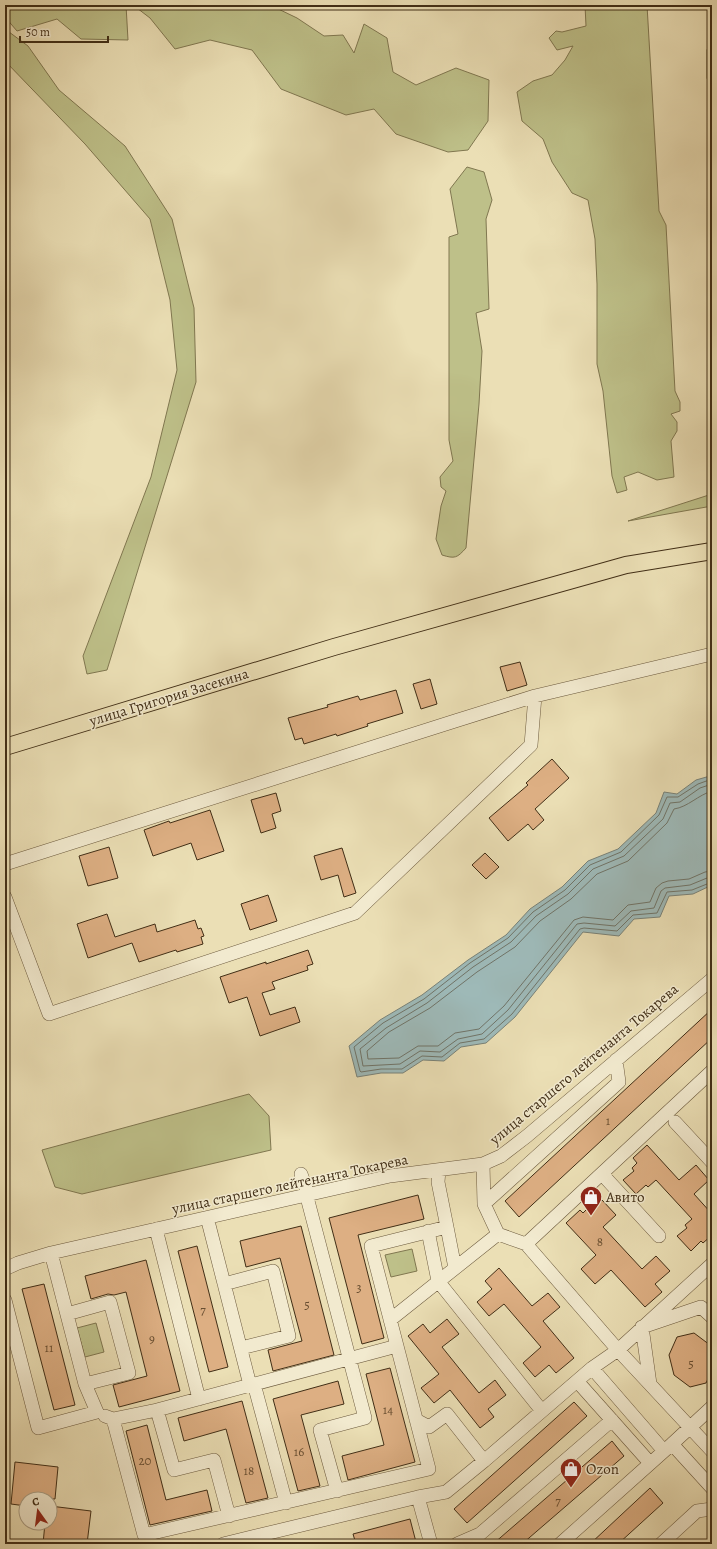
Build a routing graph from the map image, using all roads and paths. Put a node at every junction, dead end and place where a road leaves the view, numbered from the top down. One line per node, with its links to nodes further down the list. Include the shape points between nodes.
1 (712, 551): 4 (main road, улица Григория Засекина, via 626,565 334,647)
2 (712, 654): 3 (street)
3 (535, 696): 5 (street); 6 (street, via 531,745 355,913 49,1014)
4 (5, 747)
5 (5, 864)
6 (5, 897)
7 (712, 979): 8 (street, улица старшего лейтенанта Токарева)
8 (616, 1060): 12 (street, улица старшего лейтенанта Токарева, via 522,1140 501,1156); 17 (street, via 619,1082)
9 (712, 1072): 15 (street)
10 (675, 1122): 11 (street)
11 (712, 1162)
12 (483, 1164): 13 (street, улица старшего лейтенанта Токарева); 17 (street)
13 (439, 1170): 16 (street, улица старшего лейтенанта Токарева, via 390,1176); 19 (street, via 438,1182)
14 (301, 1174): 16 (street)
15 (602, 1174): 23 (street); 24 (street)
16 (308, 1194): 20 (street, улица старшего лейтенанта Токарева); 39 (street)
17 (484, 1204): 22 (street)
18 (209, 1225): 30 (street)
19 (446, 1227): 21 (street); 26 (street)
20 (156, 1229): 25 (street, улица старшего лейтенанта Токарева); 45 (street)
21 (428, 1232): 29 (street); 34 (street, via 371,1246)
22 (498, 1234): 24 (street); 26 (street)
23 (659, 1236)
24 (526, 1244): 38 (street)
25 (51, 1254): 27 (street, улица старшего лейтенанта Токарева, via 18,1263); 32 (street)
26 (455, 1268): 29 (street)
27 (6, 1271)
28 (709, 1271): 35 (street)
29 (438, 1281): 34 (street); 48 (street)
30 (224, 1284): 37 (street); 37 (street, via 273,1271 289,1336)
31 (5, 1300): 49 (street, via 38,1428)
32 (67, 1314): 42 (street); 42 (street, via 110,1302 128,1373)
33 (712, 1316): 35 (street, via 701,1307)
34 (390, 1320): 36 (street)
35 (642, 1327): 38 (street); 44 (street)
36 (397, 1346): 39 (street); 51 (street)
37 (241, 1348): 43 (street)
38 (618, 1350): 40 (street); 44 (street)
39 (350, 1359): 43 (street); 59 (street, via 365,1418 320,1430)
40 (592, 1368): 41 (street); 54 (street)
41 (577, 1381): 48 (street); 52 (street)
42 (85, 1384): 49 (street)
43 (252, 1384): 45 (street); 61 (street)
44 (650, 1384): 53 (street)
45 (199, 1399): 47 (street)
46 (712, 1407): 53 (street)
47 (157, 1410): 50 (street); 63 (street, via 174,1470 214,1460)
48 (542, 1411): 56 (street)
49 (96, 1412): 50 (street)
50 (112, 1419): 63 (street, via 144,1536)
51 (416, 1420): 56 (street, via 429,1428 447,1414); 59 (street, via 429,1469)
52 (612, 1420): 57 (street); 66 (street, via 480,1534)
53 (690, 1428): 54 (street); 55 (street)
54 (668, 1447): 57 (street); 58 (street)
55 (712, 1451)
56 (484, 1461): 60 (street, via 446,1492)
57 (650, 1463): 67 (street)
58 (712, 1488)
59 (337, 1491): 61 (street)
60 (418, 1497): 64 (street); 65 (street)
61 (286, 1503): 63 (street)
62 (712, 1509): 68 (street, via 697,1511)
63 (229, 1516)
64 (223, 1544)
65 (430, 1544)
66 (457, 1544)
67 (560, 1544)
68 (660, 1544)

